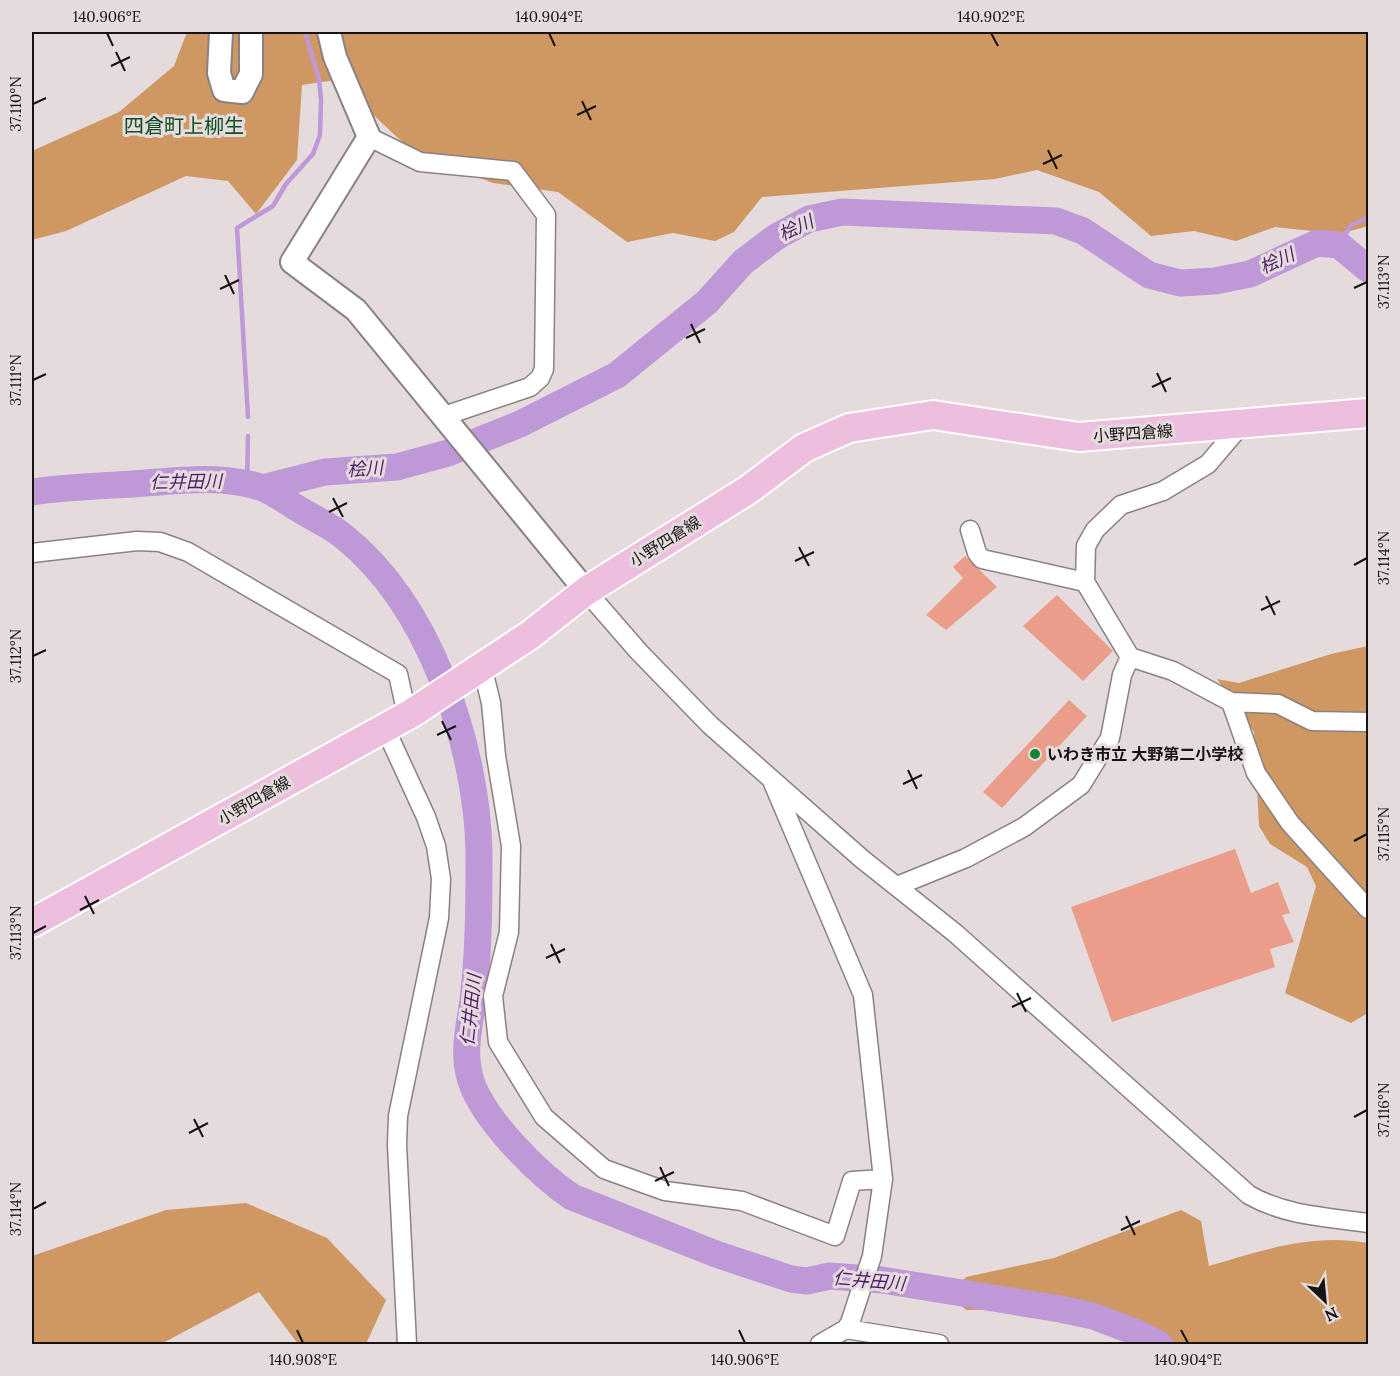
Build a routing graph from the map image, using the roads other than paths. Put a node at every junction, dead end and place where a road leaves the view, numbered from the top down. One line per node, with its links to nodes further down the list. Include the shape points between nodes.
1 (221, 32): 2 (street, via 219,72 224,90 242,92 251,74)
2 (251, 32)
3 (329, 32): 4 (street, via 335,57)
4 (369, 137): 6 (street, via 292,262 356,310); 6 (street, via 420,162 513,171 546,215 544,369 540,378 530,387)
5 (1368, 413): 7 (main road, 小野四倉線)
6 (444, 416): 11 (street)
7 (1242, 424): 10 (street, via 1208,464 1163,491 1121,505 1095,530 1086,546); 11 (main road, 小野四倉線, via 1079,437 933,415 849,428 804,447 748,490)
8 (970, 530): 10 (street, via 982,558)
9 (32, 553): 15 (street, via 138,541 188,552 398,674)
10 (1085, 582): 12 (street)
11 (586, 591): 13 (main road, 小野四倉線); 17 (street, via 710,725)
12 (1130, 657): 14 (street, via 1173,671); 18 (street, via 1122,675 1110,738 1081,785 1024,827 966,858)
13 (482, 666): 15 (main road, 小野四倉線); 21 (street, via 491,703 511,846 509,932 493,996 498,1042 544,1117 604,1169 665,1191 742,1202 836,1236 852,1181)
14 (1231, 702): 16 (street, via 1278,704 1312,721); 19 (street, via 1256,773 1290,824)
15 (401, 718): 20 (main road, 小野四倉線); 24 (street, via 436,846 441,879 439,918 398,1116)
16 (1368, 722)
17 (771, 778): 18 (street); 21 (street, via 863,995)
18 (897, 886): 22 (street, via 1249,1195 1291,1213)
19 (1368, 909)
20 (32, 923)
21 (883, 1179): 23 (street, via 872,1256)
22 (1368, 1223)
23 (848, 1326): 25 (street); 26 (street)
24 (407, 1344)
25 (820, 1344)
26 (939, 1344)

